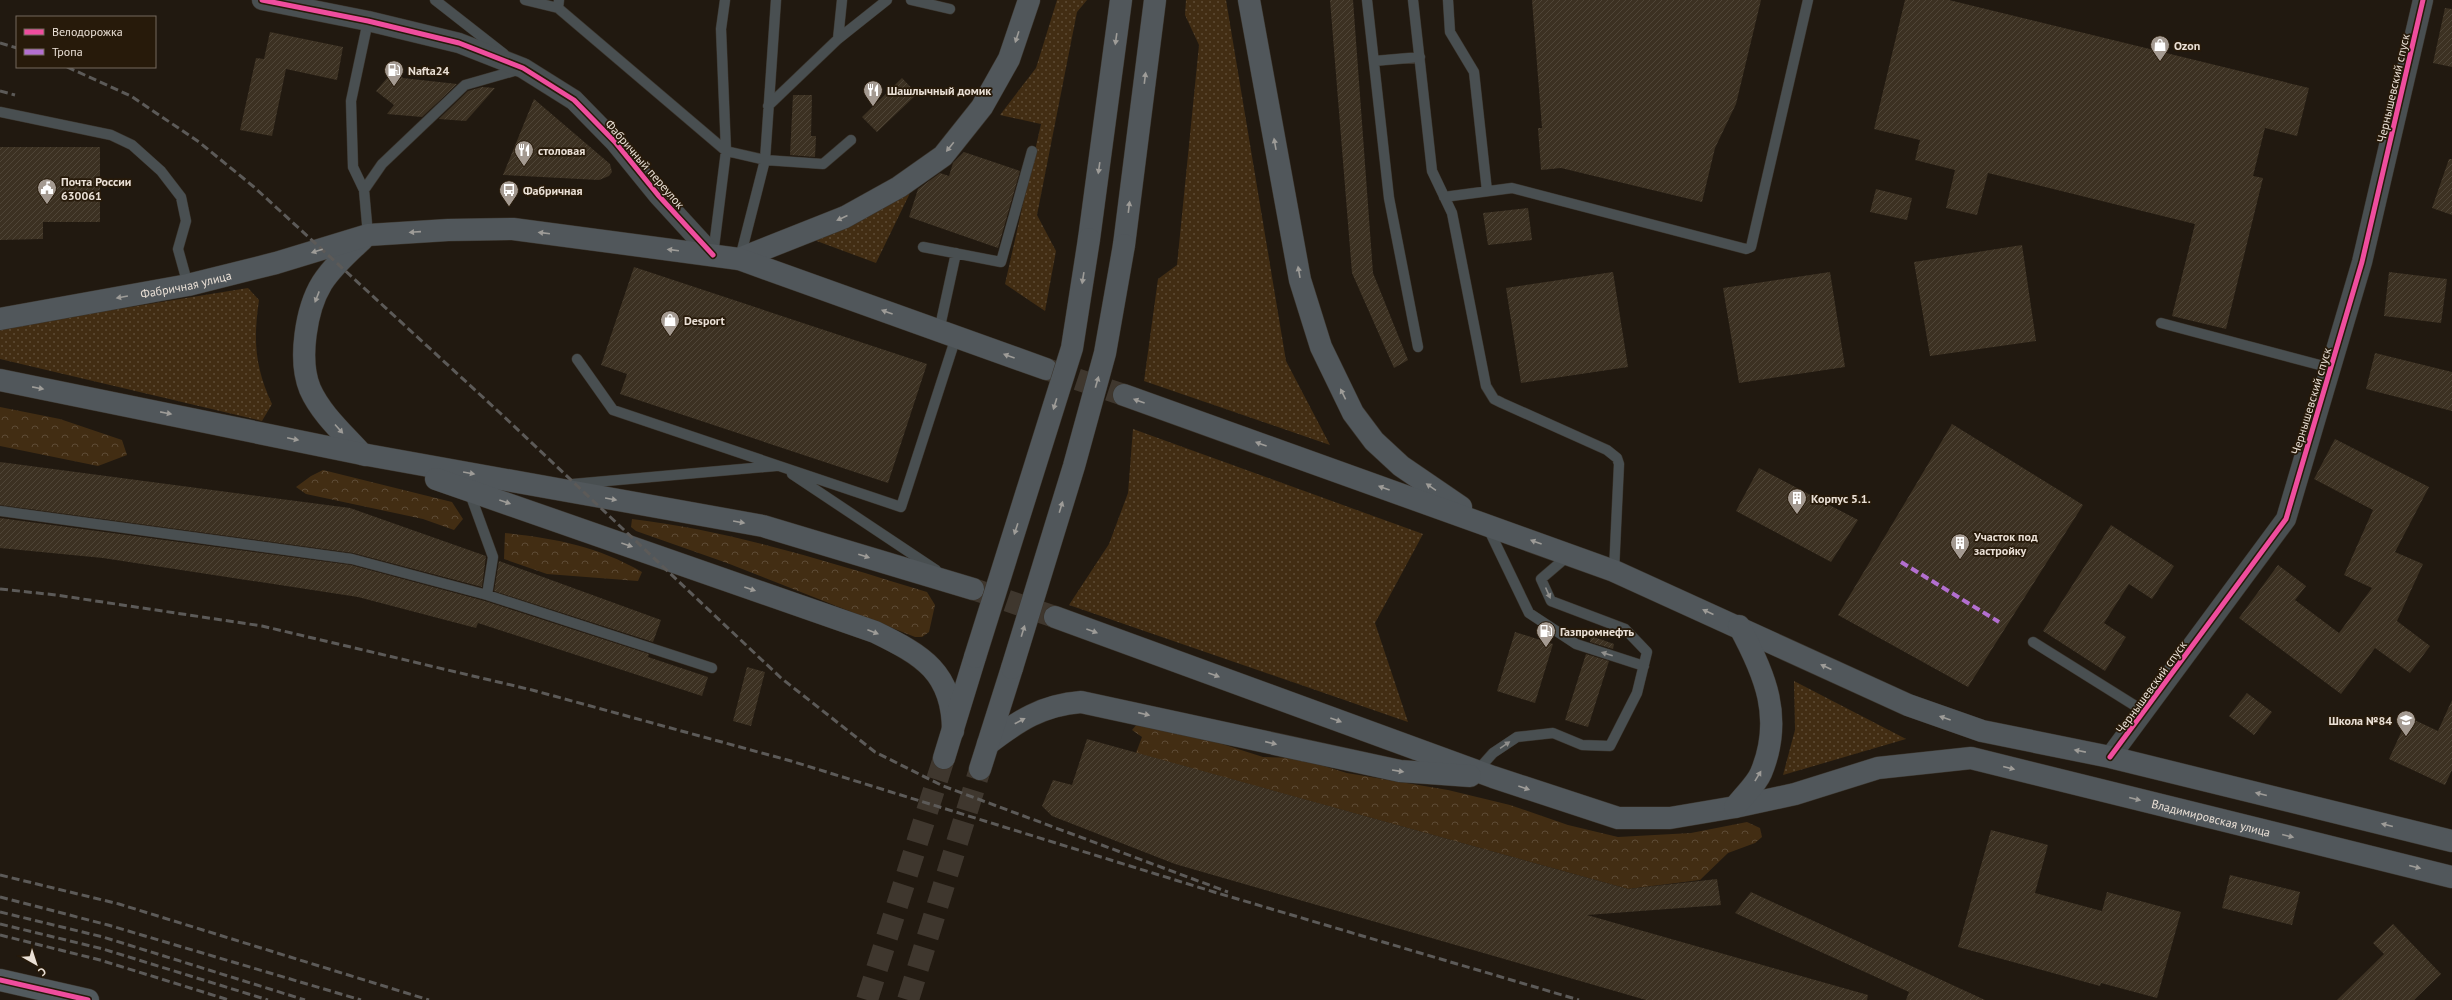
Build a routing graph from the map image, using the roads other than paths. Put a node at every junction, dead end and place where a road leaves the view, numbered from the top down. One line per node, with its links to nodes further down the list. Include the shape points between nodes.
1 (262, 0): 20 (street, Фабричный переулок)
2 (435, 0): 24 (lane)
3 (525, 0): 18 (lane)
4 (725, 0): 28 (lane, via 721,29)
5 (776, 0): 25 (lane)
6 (842, 0): 21 (lane)
7 (886, 0): 21 (lane)
8 (911, 0): 19 (lane)
9 (1029, 0): 38 (main road, one-way to 38, via 1009,59 982,107 943,156 898,187 845,217)
10 (1121, 0): 65 (main road, one-way to 65, bridge, via 1072,348)
11 (1155, 0): 66 (main road, one-way to 11, bridge, via 1074,466 1105,353 1124,246)
12 (1249, 0): 54 (main road, one-way to 12, via 1401,466 1374,441 1353,413 1321,347 1300,280)
13 (1367, 0): 23 (lane)
14 (1413, 0): 22 (lane)
15 (1448, 0): 32 (lane, via 1450,32 1474,72)
16 (1808, 0): 32 (lane, via 1751,248 1746,249 1512,188)
17 (2424, 0): 45 (street, Чернышевский спуск, via 2362,262)
18 (559, 4): 28 (lane)
19 (950, 9)
20 (368, 21): 24 (street, Фабричный переулок, via 459,43); 31 (lane, via 351,101 353,167)
21 (838, 39): 25 (lane)
22 (1420, 57): 23 (lane); 33 (lane, via 1432,171)
23 (1374, 61): 43 (lane, via 1389,198)
24 (523, 68): 31 (lane, via 465,85 382,164); 37 (street, Фабричный переулок, via 574,100 615,142 658,195)
25 (768, 106): 30 (lane)
26 (0, 112): 39 (lane, via 111,135 132,145 161,171 180,196 186,221 178,250)
27 (852, 140): 30 (lane, via 823,164)
28 (726, 151): 30 (lane); 37 (lane)
29 (1032, 151): 36 (lane, via 1001,262)
30 (765, 160): 38 (lane)
31 (364, 190): 34 (lane)
32 (1487, 191): 33 (lane)
33 (1444, 197): 56 (lane, via 1452,213 1489,392 1502,403 1607,450 1617,458 1619,464)
34 (368, 235): 37 (main road, Фабричная улица, one-way to 34, via 513,230 448,230); 39 (main road, Фабричная улица, one-way to 39, via 276,263); 49 (main road, one-way to 49, via 340,260 322,283 310,313 304,351 310,389 327,416)
35 (923, 247): 36 (lane)
36 (956, 253): 42 (lane)
37 (713, 255): 38 (main road, Фабричная улица)
38 (739, 259): 42 (main road, Фабричная улица, one-way to 38)
39 (188, 285): 40 (main road, Фабричная улица, one-way to 40)
40 (0, 319)
41 (2161, 324): 45 (lane)
42 (948, 334): 46 (main road, Фабричная улица, one-way to 42); 50 (lane, via 901,507)
43 (1418, 347)
44 (577, 359): 50 (lane, via 613,410)
45 (2331, 368): 64 (street, Чернышевский спуск, via 2286,519)
46 (1046, 369)
47 (0, 380): 49 (main road, one-way to 49)
48 (1124, 395): 54 (main road, one-way to 48)
49 (362, 454): 51 (main road, one-way to 51); 52 (main road)
50 (780, 466): 51 (lane); 57 (lane)
51 (544, 487): 57 (main road, one-way to 57, via 763,526)
52 (468, 489): 58 (lane, via 493,557); 65 (main road, one-way to 65, via 875,632 913,651 927,662 945,689 951,704)
53 (0, 511): 58 (lane, via 352,559)
54 (1486, 524): 55 (main road, one-way to 54); 62 (lane, one-way to 54, via 1576,644 1528,613)
55 (1569, 554): 56 (main road); 62 (lane, one-way to 62, via 1541,579 1551,601 1625,630 1647,652)
56 (1614, 571): 60 (main road, one-way to 56)
57 (965, 586)
58 (487, 595): 63 (lane)
59 (1055, 617): 70 (main road, one-way to 70)
60 (1739, 626): 67 (main road, one-way to 60, via 1982,731 1908,705); 71 (main road, one-way to 60, via 1760,774 1772,737 1770,694 1756,656)
61 (2033, 642): 64 (lane)
62 (1644, 666): 70 (lane, one-way to 62, via 1493,753 1517,737 1553,733 1582,745 1610,746 1637,693)
63 (712, 668)
64 (2145, 712): 67 (street, Чернышевский спуск)
65 (953, 731): 68 (main road)
66 (988, 744): 69 (main road); 70 (main road, one-way to 70, via 1014,724 1046,707 1081,702 1400,771)
67 (2110, 757): 72 (main road, one-way to 67)
68 (944, 758)
69 (980, 769)
70 (1485, 774): 71 (main road, one-way to 71, via 1618,818 1670,818)
71 (1735, 807): 73 (main road, Владимировская улица, one-way to 73, via 1795,794 1878,768 1971,758)
72 (2452, 841)
73 (2452, 877)
74 (0, 980): 75 (street)
75 (84, 999)

